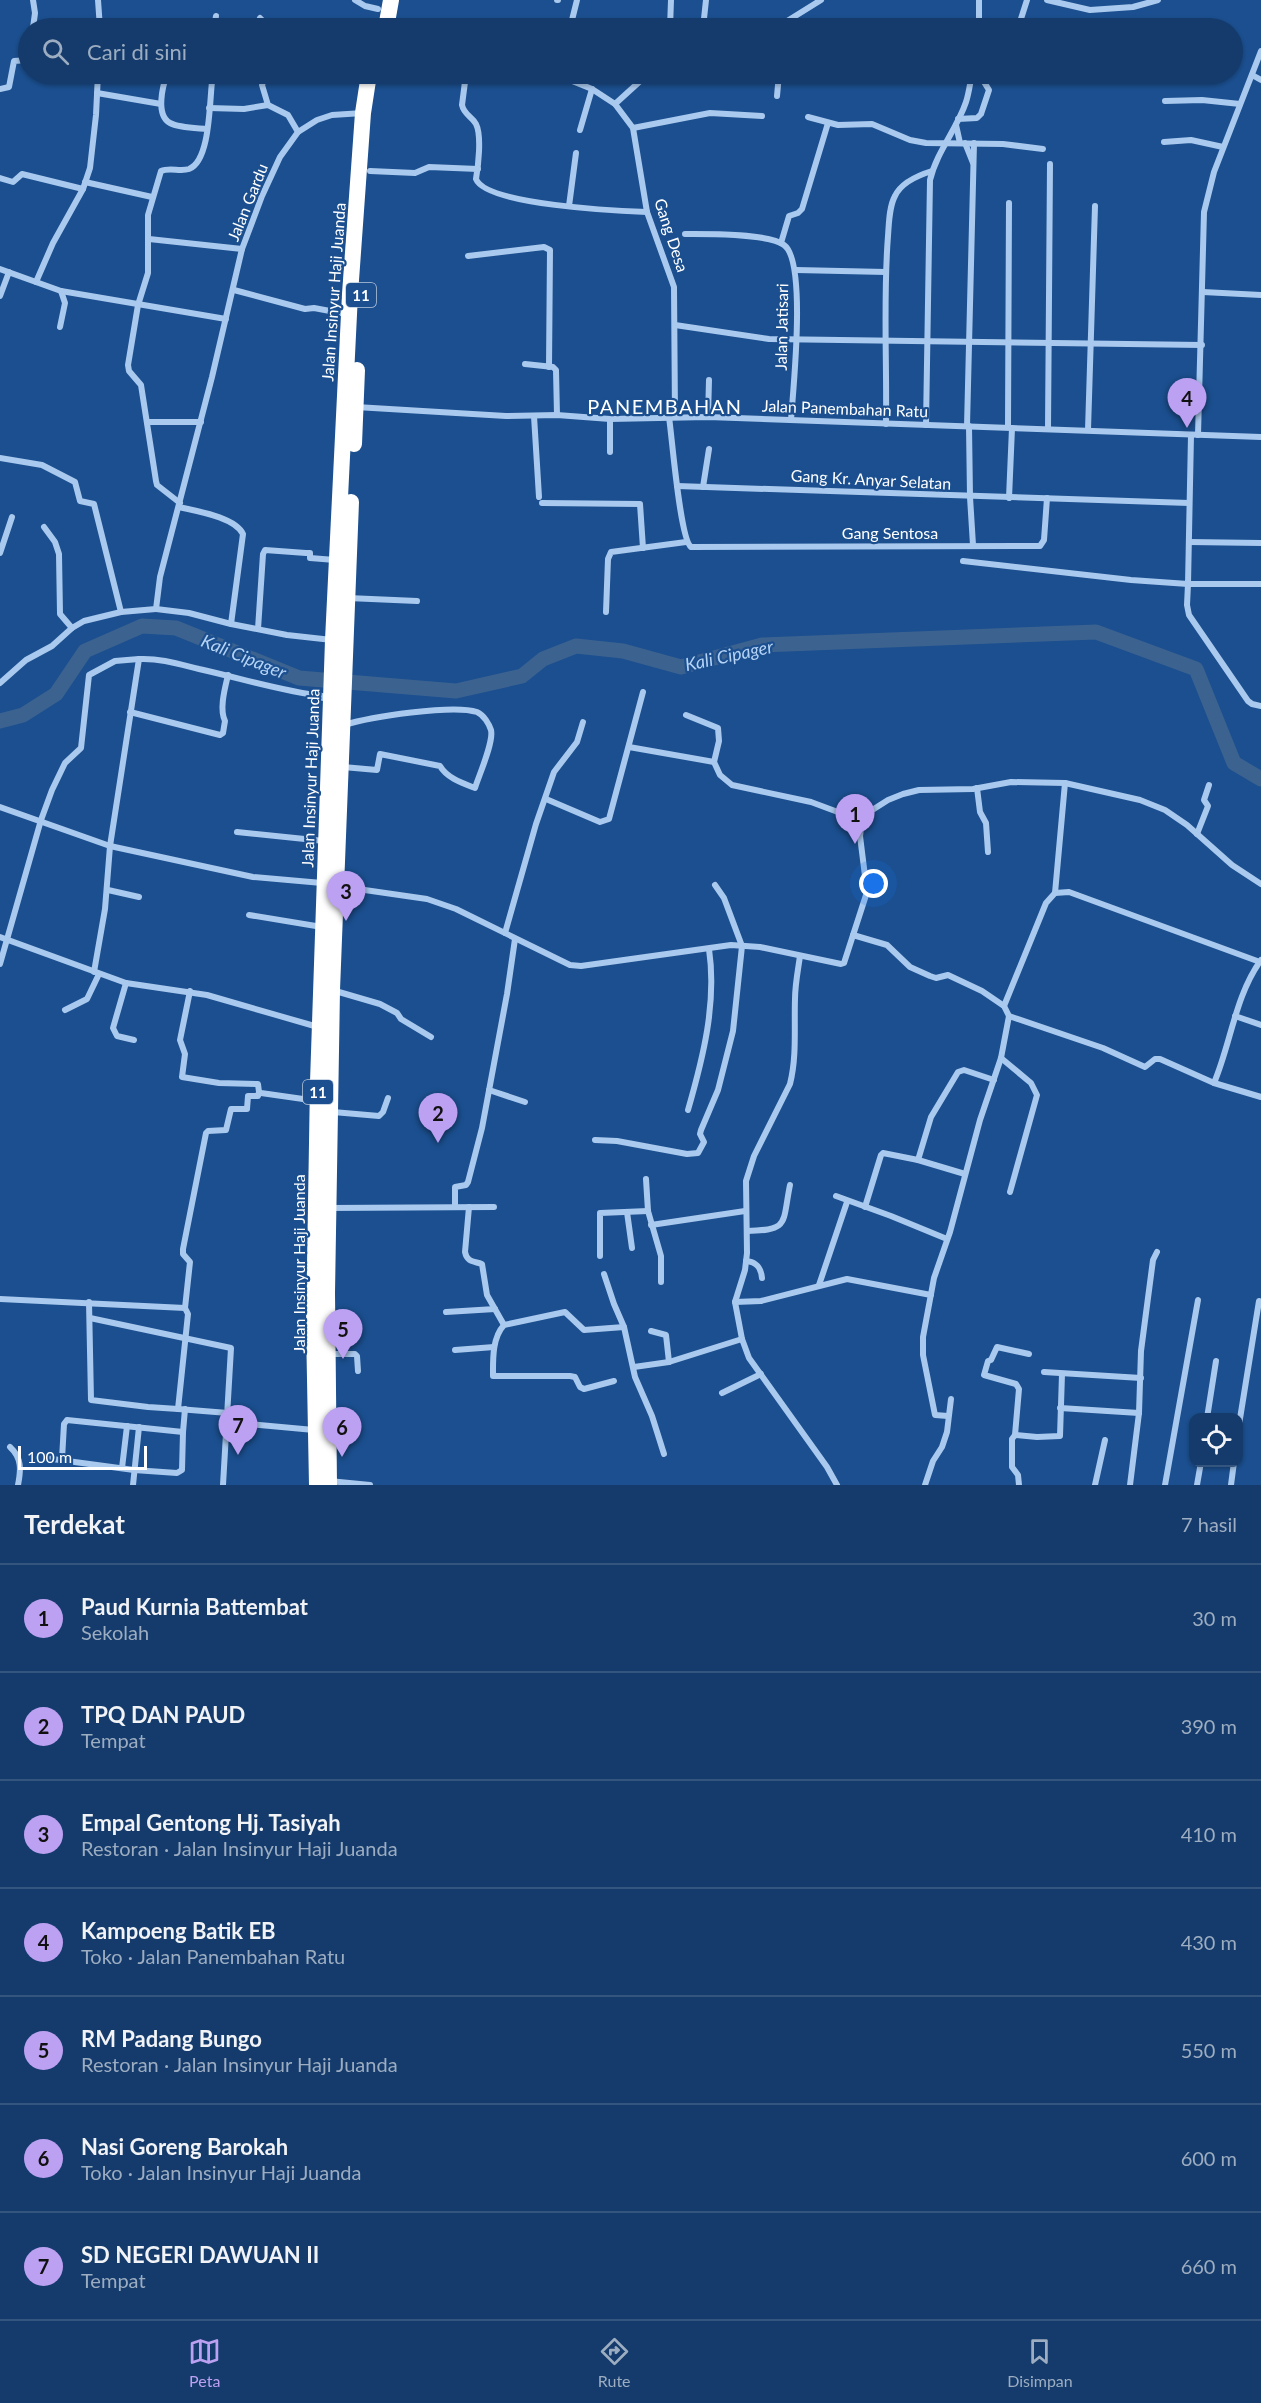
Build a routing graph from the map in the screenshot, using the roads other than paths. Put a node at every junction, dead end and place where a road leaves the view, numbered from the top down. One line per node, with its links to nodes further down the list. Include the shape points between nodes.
1 (33, 0): 13 (street)
2 (98, 0): 14 (street)
3 (355, 0): 12 (street, via 365,6)
4 (577, 0): 17 (street)
5 (671, 0): 18 (street)
6 (706, 0): 19 (street)
7 (821, 0): 20 (street)
8 (979, 0): 21 (street)
9 (1027, 0): 22 (street)
10 (1047, 0): 11 (street, via 1090,10 1133,7)
11 (1158, 0)
12 (383, 3): 15 (highway); 16 (highway)
13 (34, 18)
14 (99, 18)
15 (378, 18)
16 (385, 18)
17 (572, 18)
18 (670, 18)
19 (705, 18)
20 (793, 18)
21 (979, 18)
22 (1021, 18)
23 (1261, 51): 25 (street)
24 (18, 61): 39 (street, via 14,61 9,87)
25 (1252, 75): 26 (street); 46 (street)
26 (1261, 80)
27 (97, 84): 41 (street)
28 (165, 84): 44 (street)
29 (212, 84): 48 (street)
30 (262, 84): 47 (street)
31 (367, 84): 49 (highway, Jalan Insinyur Haji Juanda / 11)
32 (379, 84): 68 (highway, Jalan Insinyur Haji Juanda / 11)
33 (465, 84): 67 (street, via 462,105 478,131)
34 (580, 84): 40 (street)
35 (637, 84): 45 (street)
36 (778, 84): 42 (street)
37 (970, 84): 52 (street)
38 (985, 84): 52 (street, via 988,90 981,114)
39 (0, 89)
40 (592, 89): 45 (street); 56 (street)
41 (97, 93): 44 (street); 71 (street, via 90,168)
42 (777, 96)
43 (1164, 101): 46 (street)
44 (161, 104): 55 (street, via 169,123)
45 (615, 104): 54 (street, Gang Desa)
46 (1240, 104): 62 (street)
47 (268, 105): 48 (street, via 250,109); 57 (street, via 290,118)
48 (209, 108): 55 (street)
49 (363, 113): 57 (street, Jalan Gardu, via 332,115); 90 (highway, Jalan Insinyur Haji Juanda / 11)
50 (762, 116): 54 (street, via 710,113)
51 (808, 117): 53 (street)
52 (957, 122): 58 (street); 60 (street)
53 (828, 123): 58 (street, via 872,124 910,140); 79 (street, via 802,209 787,219)
54 (633, 128): 76 (street, Gang Desa)
55 (207, 129): 72 (street, via 194,166 188,170 161,171)
56 (580, 130)
57 (298, 132): 80 (street, Jalan Gardu, via 270,177)
58 (944, 142): 60 (street); 69 (street)
59 (1164, 142): 62 (street, via 1191,140)
60 (962, 143): 61 (street); 66 (street)
61 (974, 143): 63 (street); 66 (street)
62 (1223, 147): 89 (street, via 1204,212)
63 (1043, 149)
64 (576, 153): 74 (street)
65 (1050, 164): 103 (street)
66 (974, 166): 101 (street)
67 (478, 169): 68 (street, via 429,167 415,174); 74 (street, via 477,183 494,192)
68 (370, 171): 90 (highway, Jalan Insinyur Haji Juanda / 11)
69 (932, 171): 85 (street, via 913,179 894,197); 100 (street)
70 (0, 178): 71 (street, via 12,182 22,174)
71 (84, 185): 72 (street); 86 (street)
72 (152, 197): 78 (street)
73 (1009, 203): 102 (street)
74 (569, 206): 76 (street)
75 (1095, 206): 104 (street)
76 (647, 212): 96 (street, Gang Desa, via 672,276)
77 (685, 234): 79 (street, via 741,235)
78 (149, 239): 80 (street); 93 (street, via 148,273)
79 (781, 243): 83 (street, via 788,249)
80 (242, 249): 87 (street, Jalan Gardu)
81 (468, 256): 107 (street, via 544,247 550,250)
82 (0, 269): 84 (street)
83 (796, 270): 85 (street); 98 (street, Jalan Jatisari)
84 (9, 272): 86 (street); 92 (street)
85 (886, 272): 99 (street)
86 (36, 282): 88 (street)
87 (234, 290): 94 (street, via 305,309); 95 (street, Jalan Gardu)
88 (61, 291): 93 (street); 97 (street, via 65,303)
89 (1203, 292): 91 (street); 105 (street)
90 (356, 294): 94 (highway, Jalan Insinyur Haji Juanda / 11); 109 (highway, Jalan Insinyur Haji Juanda / 11)
91 (1261, 295)
92 (0, 296)
93 (138, 305): 95 (street); 116 (street, via 128,368 140,383)
94 (349, 314): 136 (highway, Jalan Insinyur Haji Juanda / 11)
95 (226, 319): 117 (street, Jalan Gardu)
96 (675, 325): 98 (street, via 770,339); 112 (street, Gang Desa)
97 (60, 327)
98 (796, 338): 99 (street); 115 (street, Jalan Jatisari)
99 (887, 340): 100 (street); 118 (street)
100 (927, 341): 101 (street); 119 (street)
101 (970, 342): 102 (street); 120 (street)
102 (1010, 343): 103 (street); 121 (street)
103 (1048, 344): 104 (street); 122 (street)
104 (1092, 344): 105 (street); 123 (street)
105 (1202, 345): 124 (street)
106 (525, 364): 107 (street)
107 (549, 367): 111 (street, via 555,370)
108 (709, 380): 113 (street)
109 (355, 406): 110 (street, Jalan Panembahan Ratu); 136 (highway, Jalan Insinyur Haji Juanda / 11)
110 (534, 416): 111 (street, Jalan Panembahan Ratu); 143 (street, via 540,500 640,504)
111 (557, 416): 114 (street, Jalan Panembahan Ratu)
112 (672, 417): 113 (street, Jalan Panembahan Ratu); 114 (street, Jalan Panembahan Ratu); 129 (street, Gang Desa)
113 (708, 417): 115 (street, Jalan Panembahan Ratu)
114 (610, 419): 127 (street)
115 (791, 420): 118 (street, Jalan Panembahan Ratu)
116 (147, 422): 117 (street); 135 (street, via 157,485)
117 (201, 422): 135 (street, Jalan Gardu)
118 (886, 424): 119 (street, Jalan Panembahan Ratu)
119 (926, 425): 120 (street, Jalan Panembahan Ratu)
120 (968, 426): 121 (street, Jalan Panembahan Ratu); 131 (street)
121 (1010, 427): 122 (street, Jalan Panembahan Ratu); 132 (street)
122 (1048, 429): 123 (street, Jalan Panembahan Ratu)
123 (1088, 430): 124 (street, Jalan Panembahan Ratu)
124 (1194, 435): 125 (street, Jalan Panembahan Ratu); 134 (street)
125 (1261, 437)
126 (709, 449): 130 (street)
127 (610, 452)
128 (0, 458): 152 (street, via 56,471 75,482 80,501 94,504)
129 (677, 486): 130 (street, Gang Kr. Anyar Selatan); 141 (street, Gang Desa)
130 (704, 487): 131 (street, Gang Kr. Anyar Selatan)
131 (970, 497): 132 (street, Gang Kr. Anyar Selatan); 142 (street)
132 (1009, 498): 133 (street, Gang Kr. Anyar Selatan)
133 (1047, 498): 134 (street, Gang Kr. Anyar Selatan); 142 (street, Gang Sentosa, via 1043,544)
134 (1189, 503): 139 (street)
135 (179, 505): 151 (street, Jalan Gardu, via 160,577); 154 (street, via 240,527 243,534)
136 (345, 516): 145 (highway, Jalan Insinyur Haji Juanda / 11); 149 (highway, Jalan Insinyur Haji Juanda / 11)
137 (12, 517): 144 (street)
138 (44, 527): 155 (street, via 59,554 60,614)
139 (1189, 542): 140 (street); 147 (street)
140 (1261, 543)
141 (689, 544): 142 (street, Gang Sentosa); 143 (street, Gang Sentosa)
142 (973, 545)
143 (643, 548): 153 (street, Gang Sentosa, via 611,552)
144 (0, 553)
145 (336, 560): 156 (street, via 310,558 310,553 266,550); 157 (highway, Jalan Insinyur Haji Juanda / 11)
146 (963, 561): 147 (street)
147 (1188, 584): 148 (street); 164 (street, via 1189,615 1248,701)
148 (1261, 584)
149 (348, 598): 150 (street); 159 (highway, Jalan Insinyur Haji Juanda / 11)
150 (417, 601)
151 (156, 609): 152 (street); 154 (street)
152 (121, 612): 155 (street, via 91,618)
153 (606, 612)
154 (231, 624): 156 (street)
155 (72, 628): 161 (street)
156 (258, 629): 157 (street)
157 (333, 640): 159 (highway, Jalan Insinyur Haji Juanda / 11)
158 (140, 659): 160 (street, via 154,658); 165 (street); 177 (street, via 117,660 90,674 81,748 61,769)
159 (339, 662): 163 (highway, Jalan Insinyur Haji Juanda / 11)
160 (228, 675): 163 (street, via 322,696); 165 (street, via 223,699 225,721 220,735)
161 (0, 683)
162 (643, 692): 169 (street)
163 (330, 702): 168 (highway, Jalan Insinyur Haji Juanda / 11); 181 (highway, Jalan Insinyur Haji Juanda / 11)
164 (1261, 706)
165 (130, 712): 182 (street)
166 (686, 716): 170 (street, via 718,728 720,741)
167 (583, 722): 175 (street, via 577,742 554,772)
168 (344, 725): 171 (highway, Jalan Insinyur Haji Juanda / 11); 171 (street, via 394,713 477,712 488,724 492,737 475,788 443,772 440,766 380,754 377,770)
169 (629, 747): 170 (street); 175 (street, via 607,820 593,820)
170 (714, 762): 178 (street, via 720,775 732,785 811,802)
171 (341, 767): 185 (highway, Jalan Insinyur Haji Juanda / 11)
172 (1065, 783): 174 (street, via 1011,782); 180 (street, via 1140,800 1165,810); 188 (street)
173 (1209, 785): 180 (street, via 1204,800 1208,806)
174 (977, 788): 178 (street, via 903,794 866,814); 183 (street)
175 (548, 793): 192 (street)
176 (0, 807): 177 (street)
177 (41, 820): 182 (street); 195 (street)
178 (862, 821): 193 (street, via 860,836 867,892)
179 (237, 832): 181 (street)
180 (1197, 834): 184 (street, via 1232,866)
181 (327, 842): 185 (highway, Jalan Insinyur Haji Juanda / 11)
182 (110, 846): 185 (street, via 253,877); 187 (street)
183 (988, 852)
184 (1261, 884)
185 (331, 885): 191 (highway, Jalan Insinyur Haji Juanda / 11); 192 (street, via 427,899); 204 (highway, Jalan Insinyur Haji Juanda / 11)
186 (715, 885): 197 (street)
187 (108, 890): 189 (street); 202 (street)
188 (1055, 893): 200 (street, via 1069,892); 206 (street, via 1046,903)
189 (138, 897)
190 (249, 915): 191 (street)
191 (323, 927): 211 (highway, Jalan Insinyur Haji Juanda / 11)
192 (505, 933): 196 (street)
193 (853, 935): 199 (street, via 844,963); 206 (street, via 887,945 910,967 930,976 956,977)
194 (0, 937): 195 (street)
195 (8, 939): 201 (street); 202 (street)
196 (515, 939): 198 (street, via 570,965 581,966); 217 (street)
197 (742, 946): 198 (street); 199 (street); 224 (street, via 732,1031 718,1090 700,1130 702,1147 687,1154)
198 (709, 949): 223 (street, via 706,1034)
199 (800, 956): 238 (street, via 793,1074 754,1156 746,1181)
200 (1261, 961): 209 (street)
201 (0, 964)
202 (96, 973): 203 (street); 207 (street, via 95,986 87,999)
203 (126, 982): 205 (street); 213 (street, via 113,1028 117,1036)
204 (332, 990): 212 (street, via 397,1012 400,1018); 222 (highway, Jalan Insinyur Haji Juanda / 11)
205 (190, 991): 211 (street); 218 (street, via 180,1040 185,1054 182,1077 258,1084)
206 (1004, 1006): 208 (street)
207 (65, 1010)
208 (1009, 1016): 214 (street); 216 (street, via 1104,1048 1145,1067 1160,1059)
209 (1235, 1016): 210 (street); 216 (street)
210 (1261, 1025)
211 (319, 1027): 222 (highway, Jalan Insinyur Haji Juanda / 11)
212 (431, 1037)
213 (134, 1040)
214 (1001, 1058): 215 (street); 229 (street, via 1031,1083 1037,1095)
215 (994, 1080): 225 (street, via 964,1070 958,1072 931,1118); 226 (street)
216 (1215, 1083): 219 (street)
217 (489, 1090): 221 (street); 232 (street, via 475,1159 466,1185 455,1187)
218 (259, 1092): 222 (street); 258 (street, via 258,1096 248,1096 247,1109 231,1109 226,1130 207,1131 183,1251 190,1262)
219 (1261, 1097)
220 (388, 1098): 222 (street, via 379,1116)
221 (525, 1102)
222 (323, 1107): 236 (highway, Jalan Insinyur Haji Juanda / 11); 251 (highway, Jalan Insinyur Haji Juanda / 11)
223 (688, 1110)
224 (595, 1140)
225 (918, 1160): 226 (street); 235 (street, via 881,1155)
226 (965, 1174): 242 (street)
227 (646, 1179): 237 (street)
228 (790, 1185): 241 (street, via 783,1221 778,1227)
229 (1010, 1192)
230 (836, 1196): 231 (street)
231 (847, 1202): 235 (street); 250 (street)
232 (455, 1207): 233 (street); 236 (street)
233 (469, 1207): 234 (street); 259 (street, via 466,1258 482,1264 487,1295)
234 (494, 1207)
235 (865, 1207): 242 (street)
236 (328, 1208): 251 (highway, Jalan Insinyur Haji Juanda / 11)
237 (648, 1211): 239 (street); 240 (street)
238 (745, 1211): 240 (street); 241 (street)
239 (627, 1212): 243 (street); 245 (street, via 600,1213)
240 (651, 1225): 249 (street, via 660,1256)
241 (747, 1232): 246 (street)
242 (947, 1239): 252 (street)
243 (632, 1248)
244 (1157, 1252): 279 (street, via 1141,1351)
245 (600, 1256)
246 (746, 1261): 248 (street, via 760,1268); 257 (street)
247 (604, 1274): 264 (street)
248 (762, 1278)
249 (661, 1282)
250 (819, 1285): 252 (street, via 847,1280); 257 (street, via 761,1301)
251 (321, 1294): 262 (highway, Jalan Insinyur Haji Juanda / 11)
252 (932, 1295): 289 (street, via 923,1355 935,1415)
253 (0, 1299): 256 (street)
254 (1198, 1300): 315 (street)
255 (1259, 1301): 288 (street)
256 (89, 1302): 258 (street); 261 (street)
257 (735, 1302): 267 (street)
258 (184, 1308): 266 (street, via 188,1314)
259 (495, 1309): 260 (street); 263 (street)
260 (446, 1312)
261 (90, 1318): 266 (street); 284 (street, via 92,1400)
262 (321, 1325): 270 (highway, Jalan Insinyur Haji Juanda / 11); 293 (highway, Jalan Insinyur Haji Juanda / 11)
263 (504, 1325): 264 (street, via 565,1312 581,1329); 268 (street)
264 (624, 1327): 274 (street)
265 (651, 1330): 273 (street, via 666,1335)
266 (187, 1337): 284 (street); 285 (street, via 231,1348)
267 (742, 1339): 273 (street); 277 (street)
268 (494, 1347): 269 (street); 280 (street, via 493,1376 570,1376 584,1389)
269 (455, 1350)
270 (327, 1354): 275 (street, via 355,1354); 305 (highway, Jalan Insinyur Haji Juanda / 11)
271 (1029, 1354): 295 (street, via 998,1347 984,1375 1018,1386)
272 (1216, 1361): 287 (street)
273 (669, 1362): 274 (street)
274 (634, 1366): 298 (street)
275 (358, 1371)
276 (1044, 1372): 278 (street)
277 (761, 1374): 281 (street); 310 (street)
278 (1062, 1374): 279 (street); 283 (street)
279 (1141, 1378): 286 (street)
280 (614, 1381)
281 (722, 1393)
282 (951, 1400): 289 (street)
283 (1060, 1408): 286 (street); 295 (street, via 1060,1436)
284 (182, 1409): 285 (street); 294 (street)
285 (228, 1413): 290 (street)
286 (1139, 1413): 314 (street)
287 (1209, 1413)
288 (1242, 1413)
289 (948, 1416): 311 (street, via 947,1432)
290 (228, 1422): 293 (street); 308 (street)
291 (127, 1425): 292 (street); 300 (street, via 67,1420); 303 (street)
292 (139, 1427): 294 (street); 304 (street)
293 (316, 1430): 305 (highway, Jalan Insinyur Haji Juanda / 11)
294 (183, 1432): 304 (street, via 180,1472)
295 (1015, 1435): 312 (street, via 1012,1467)
296 (1105, 1440): 313 (street)
297 (10, 1447): 306 (street, via 20,1464)
298 (664, 1454)
299 (45, 1458): 300 (street)
300 (63, 1459): 303 (street)
301 (1200, 1467): 316 (street)
302 (1233, 1467): 317 (street)
303 (122, 1468): 304 (street)
304 (134, 1470): 307 (street)
305 (325, 1484): 309 (street)
306 (18, 1485)
307 (133, 1485)
308 (223, 1485)
309 (370, 1485)
310 (837, 1485)
311 (925, 1485)
312 (1019, 1485)
313 (1095, 1485)
314 (1130, 1485)
315 (1165, 1485)
316 (1197, 1485)
317 (1231, 1485)

